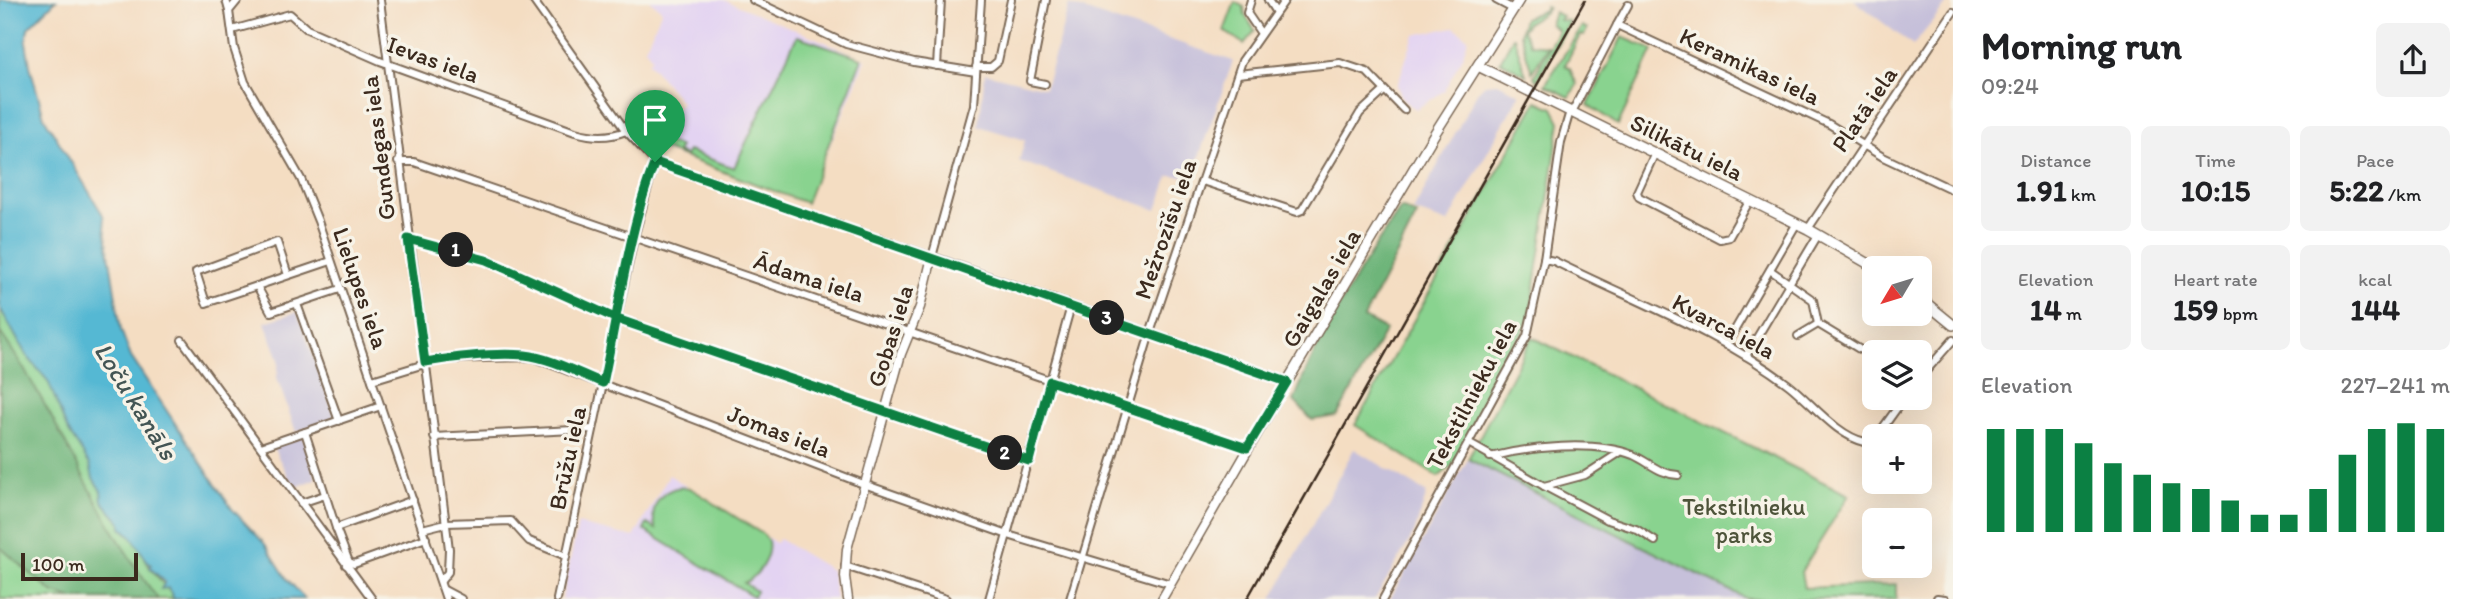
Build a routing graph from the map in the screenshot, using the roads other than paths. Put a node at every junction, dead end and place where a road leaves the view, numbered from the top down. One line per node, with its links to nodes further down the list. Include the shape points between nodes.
1 (226, 0): 17 (street, Lielupes iela)
2 (238, 0): 17 (street)
3 (380, 0): 23 (street, Gundegas iela)
4 (533, 0): 32 (street)
5 (753, 0): 25 (street, via 846,44)
6 (942, 0): 25 (street)
7 (981, 0): 26 (street, Gobas iela)
8 (1011, 0): 26 (street, via 998,61)
9 (1046, 0): 28 (street, via 1030,81)
10 (1251, 0): 22 (street, via 1247,13)
11 (1268, 0): 18 (street)
12 (1285, 0): 18 (street, Mežrozīšu iela)
13 (1496, 0): 16 (street)
14 (1519, 0): 16 (main road, Gaigalas iela)
15 (1628, 5): 20 (street)
16 (1513, 9): 24 (main road, Gaigalas iela)
17 (229, 11): 21 (street, Lielupes iela)
18 (1275, 11): 22 (street, Mežrozīšu iela)
19 (1953, 12): 33 (street, Platā iela)
20 (1617, 25): 31 (street); 33 (street, Keramikas iela, via 1829,124)
21 (232, 30): 23 (street, Ievas iela, via 290,14 307,29); 48 (street, Lielupes iela, via 245,82 301,179)
22 (1260, 32): 27 (street, Mežrozīšu iela, via 1244,55)
23 (387, 64): 32 (street, Ievas iela, via 575,132 613,136); 35 (street, Gundegas iela)
24 (1478, 65): 31 (main road, Silikātu iela); 72 (main road, Gaigalas iela)
25 (937, 66): 26 (street)
26 (976, 70): 45 (street, Gobas iela, via 974,105)
27 (1238, 74): 29 (street, via 1340,63 1367,72); 37 (street, Mežrozīšu iela)
28 (1045, 84)
29 (1384, 91): 30 (street); 37 (street, via 1360,113 1302,210)
30 (1405, 110)
31 (1571, 112): 34 (main road, Silikātu iela); 46 (street, Tekstilnieku iela, via 1561,142)
32 (625, 131): 36 (street)
33 (1863, 145): 38 (street, Keramikas iela); 41 (street, Platā iela)
34 (1656, 153): 39 (main road, Silikātu iela); 39 (street, via 1637,192 1639,197 1720,239 1729,237)
35 (398, 162): 43 (street, Ādama iela, via 414,162); 44 (street, Gundegas iela)
36 (655, 162): 43 (street, Brūžu iela); 45 (street)
37 (1202, 181): 61 (street, Mežrozīšu iela)
38 (1953, 190)
39 (1750, 200): 40 (main road, Silikātu iela)
40 (1797, 223): 41 (main road, Silikātu iela); 49 (street)
41 (1808, 229): 42 (main road, Silikātu iela)
42 (1818, 234): 47 (main road, Silikātu iela); 51 (street)
43 (634, 238): 57 (street, Brūžu iela); 60 (street, Ādama iela)
44 (408, 239): 57 (street, via 486,260); 68 (street, Gundegas iela)
45 (933, 257): 55 (street); 60 (street, Gobas iela)
46 (1544, 260): 65 (street, Kvarca iela); 82 (street, Tekstilnieku iela, via 1527,336)
47 (1862, 260)
48 (331, 261): 50 (street); 53 (street, Lielupes iela)
49 (1770, 270): 51 (street); 65 (street)
50 (288, 275): 52 (street); 52 (street, via 277,242 196,272 206,303)
51 (1790, 282): 58 (street, via 1813,300); 67 (street)
52 (257, 286): 54 (street, via 268,311)
53 (340, 289): 54 (street); 70 (street, Lielupes iela)
54 (296, 304): 77 (street)
55 (1071, 306): 61 (street); 71 (street)
56 (1932, 308): 59 (main road)
57 (617, 319): 73 (street, Brūžu iela); 76 (street)
58 (1818, 324): 62 (street); 66 (street)
59 (1953, 325)
60 (909, 331): 71 (street, Ādama iela); 76 (street, Gobas iela)
61 (1150, 334): 72 (street); 75 (street, Mežrozīšu iela)
62 (1798, 336)
63 (182, 340): 83 (street)
64 (1953, 340): 69 (street)
65 (1726, 345): 67 (street, Kvarca iela)
66 (1862, 351)
67 (1746, 356): 81 (street, Kvarca iela, via 1788,384 1849,436)
68 (425, 362): 70 (street, Jomas iela); 73 (street, Jomas iela, via 523,355); 80 (street, Gundegas iela)
69 (1932, 364)
70 (372, 380): 74 (street, Lielupes iela)
71 (1050, 381): 75 (street, Ādama iela); 87 (street)
72 (1287, 382): 84 (street, Gaigalas iela)
73 (603, 383): 78 (street, Brūžu iela); 89 (street, Jomas iela)
74 (381, 406): 77 (street); 92 (street, Lielupes iela)
75 (1129, 408): 84 (street, Ādama iela); 101 (street, Mežrozīšu iela)
76 (887, 412): 87 (street); 89 (street, Gobas iela)
77 (339, 421): 79 (street)
78 (593, 429): 80 (street); 100 (street, Brūžu iela)
79 (305, 432): 83 (street); 91 (street)
80 (435, 437): 94 (street, Gundegas iela)
81 (1862, 441)
82 (1470, 444): 86 (street); 116 (street, Tekstilnieku iela)
83 (261, 447): 93 (street)
84 (1247, 448): 105 (street, Gaigalas iela)
85 (1619, 453): 86 (street, via 1572,446); 88 (street); 90 (street, via 1585,475)
86 (1490, 457): 90 (street)
87 (1029, 461): 97 (street)
88 (1678, 475)
89 (865, 485): 97 (street, Jomas iela); 103 (street, Gobas iela)
90 (1544, 486): 99 (street)
91 (325, 495): 93 (street); 95 (street)
92 (413, 500): 95 (street); 96 (street, Lielupes iela)
93 (302, 503): 102 (street)
94 (446, 523): 96 (street); 100 (street, via 511,521 529,541); 104 (street, Gundegas iela, via 448,572)
95 (336, 528): 102 (street)
96 (422, 528): 98 (street, Lielupes iela)
97 (1008, 536): 101 (street, Jomas iela); 113 (street)
98 (426, 538): 102 (street); 104 (street, Lielupes iela)
99 (1655, 541)
100 (566, 556): 110 (street, Brūžu iela)
101 (1082, 558): 105 (street, Jomas iela); 114 (street, Mežrozīšu iela)
102 (348, 563): 107 (street)
103 (844, 566): 111 (street, Gobas iela); 112 (street)
104 (441, 581): 106 (street, Lielupes iela)
105 (1171, 584): 115 (street, Gaigalas iela)
106 (444, 590): 108 (street, Lielupes iela); 109 (street)
107 (372, 599)
108 (446, 599)
109 (461, 599)
110 (557, 599)
111 (848, 599)
112 (946, 599)
113 (989, 599)
114 (1070, 599)
115 (1162, 599)
116 (1382, 599)

